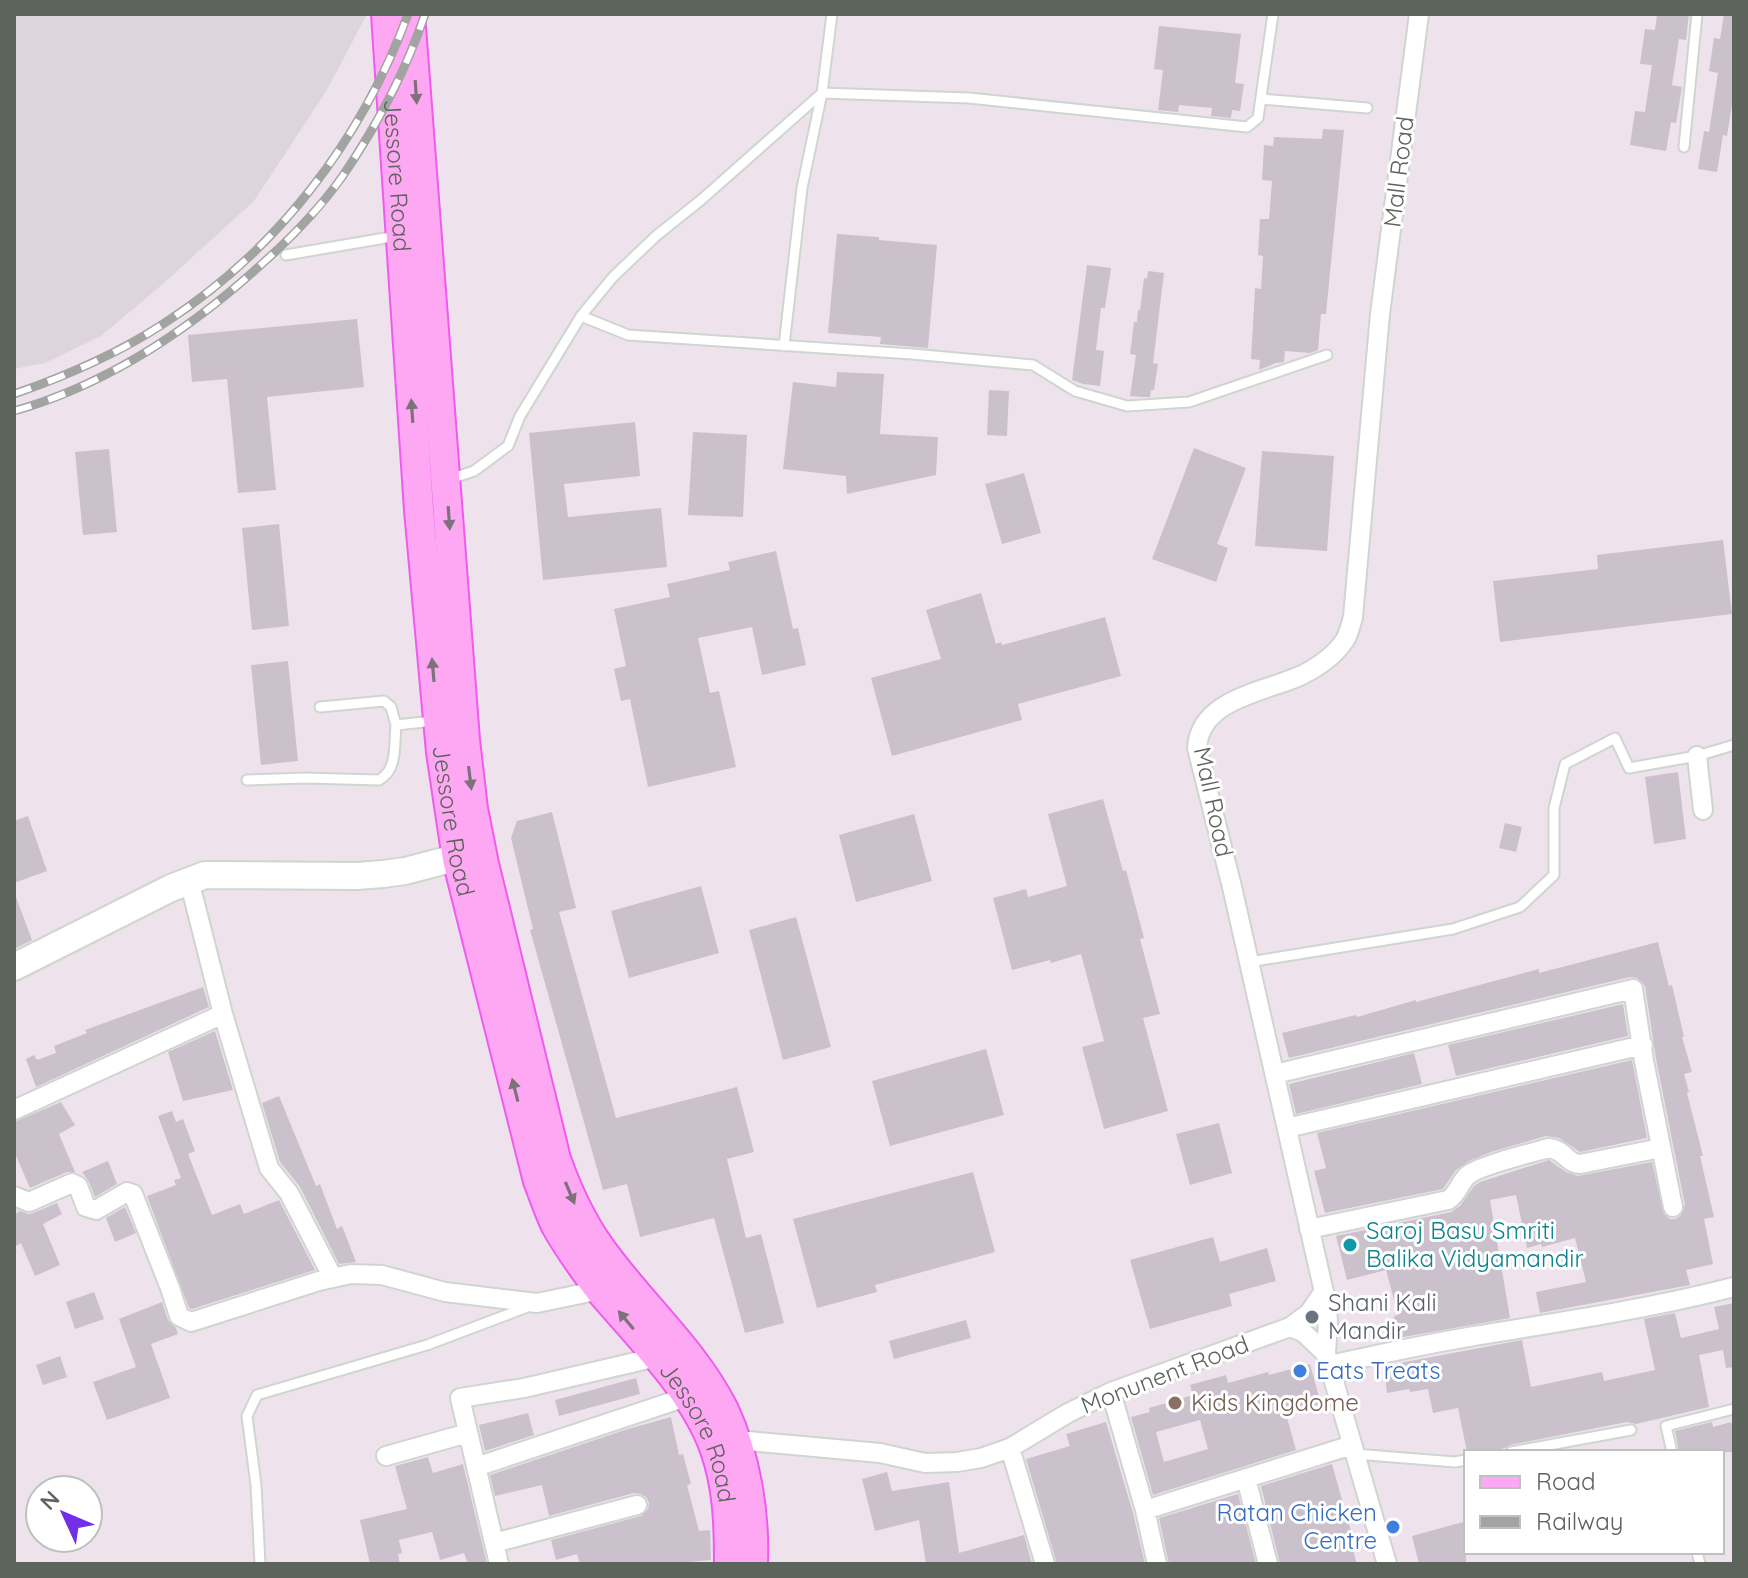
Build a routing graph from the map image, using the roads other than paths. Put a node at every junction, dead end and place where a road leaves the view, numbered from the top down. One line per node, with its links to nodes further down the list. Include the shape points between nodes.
1 (386, 14): 11 (main road, Jessore Road)
2 (410, 14): 16 (main road, Jessore Road, one-way to 16)
3 (832, 14): 7 (lane)
4 (1273, 14): 8 (lane)
5 (1419, 14): 26 (street, Mall Road, via 1380,314 1353,617 1345,641 1318,666 1217,710 1198,738)
6 (1697, 14): 10 (lane)
7 (822, 93): 8 (lane, via 969,98 1247,127 1258,118); 13 (lane, via 656,236); 14 (lane, via 802,188)
8 (1261, 99): 9 (lane)
9 (1367, 108)
10 (1684, 147)
11 (400, 235): 12 (lane); 18 (main road, Jessore Road, one-way to 11)
12 (286, 255)
13 (581, 316): 14 (lane, via 628,335); 16 (lane, via 520,416 508,446 474,471)
14 (784, 346): 15 (lane, via 1033,365 1075,391 1127,406 1189,402)
15 (1327, 355)
16 (446, 480): 24 (main road, Jessore Road, one-way to 24, via 473,809)
17 (320, 707): 19 (lane, via 384,701)
18 (438, 721): 19 (lane); 24 (main road, Jessore Road, via 441,752)
19 (396, 725): 22 (lane, via 393,765 379,780)
20 (1734, 745): 21 (lane)
21 (1697, 756): 23 (street); 26 (lane, via 1629,768 1615,738 1565,764 1554,808 1554,875 1520,907 1453,929)
22 (247, 780)
23 (1703, 810)
24 (469, 855): 25 (street, via 383,874 221,874); 39 (main road, Jessore Road, one-way to 24, via 555,1224 538,1181); 50 (main road, Jessore Road, one-way to 50, via 495,914 568,1192 599,1247 705,1379 723,1409)
25 (189, 880): 27 (street); 28 (street)
26 (1249, 962): 30 (street, Mall Road)
27 (14, 967)
28 (223, 1014): 31 (street); 37 (street, via 269,1168 289,1193)
29 (1643, 1045): 30 (street, via 1633,989); 32 (street); 33 (street)
30 (1275, 1074): 32 (street, Mall Road)
31 (14, 1110)
32 (1287, 1128): 36 (street, Mall Road)
33 (1661, 1148): 35 (street); 36 (street, via 1580,1164 1549,1148 1475,1170 1448,1200)
34 (14, 1196): 37 (street, via 29,1202 72,1183 86,1207 96,1210 127,1192 133,1194 179,1316 191,1322)
35 (1673, 1207)
36 (1309, 1229): 40 (street, Mall Road)
37 (333, 1278): 41 (street, via 382,1275 445,1292)
38 (1734, 1287): 44 (street, via 1530,1328)
39 (600, 1290): 41 (street); 43 (main road, Jessore Road, one-way to 39)
40 (1324, 1291): 42 (street, Monunent Road, via 1309,1313); 44 (street, Mall Road)
41 (537, 1303): 62 (lane, via 427,1345 257,1395 247,1416)
42 (1290, 1327): 44 (street, via 1303,1332); 45 (street, Monunent Road)
43 (657, 1357): 46 (main road, Jessore Road); 49 (street, via 460,1398)
44 (1327, 1359): 52 (street, Mall Road)
45 (1111, 1392): 51 (street, Monunent Road); 60 (street)
46 (686, 1397): 50 (main road, Jessore Road); 57 (street)
47 (1734, 1409): 54 (lane, via 1666,1426)
48 (1631, 1430): 53 (lane)
49 (468, 1433): 55 (street); 57 (street)
50 (726, 1445): 51 (street, Monunent Road, via 748,1441 880,1453 925,1463 969,1460); 64 (main road, Jessore Road); 65 (main road, Jessore Road, via 750,1501)
51 (1010, 1448): 66 (street)
52 (1354, 1450): 56 (lane); 58 (street); 69 (street, Mall Road)
53 (1522, 1450)
54 (1672, 1450)
55 (386, 1456)
56 (1464, 1460)
57 (476, 1467): 61 (street)
58 (1246, 1478): 60 (street); 68 (street)
59 (637, 1505): 61 (street)
60 (1145, 1510): 67 (street)
61 (494, 1543): 63 (street)
62 (260, 1564)
63 (499, 1564)
64 (729, 1564)
65 (753, 1564)
66 (1045, 1564)
67 (1157, 1564)
68 (1268, 1564)
69 (1387, 1564)

